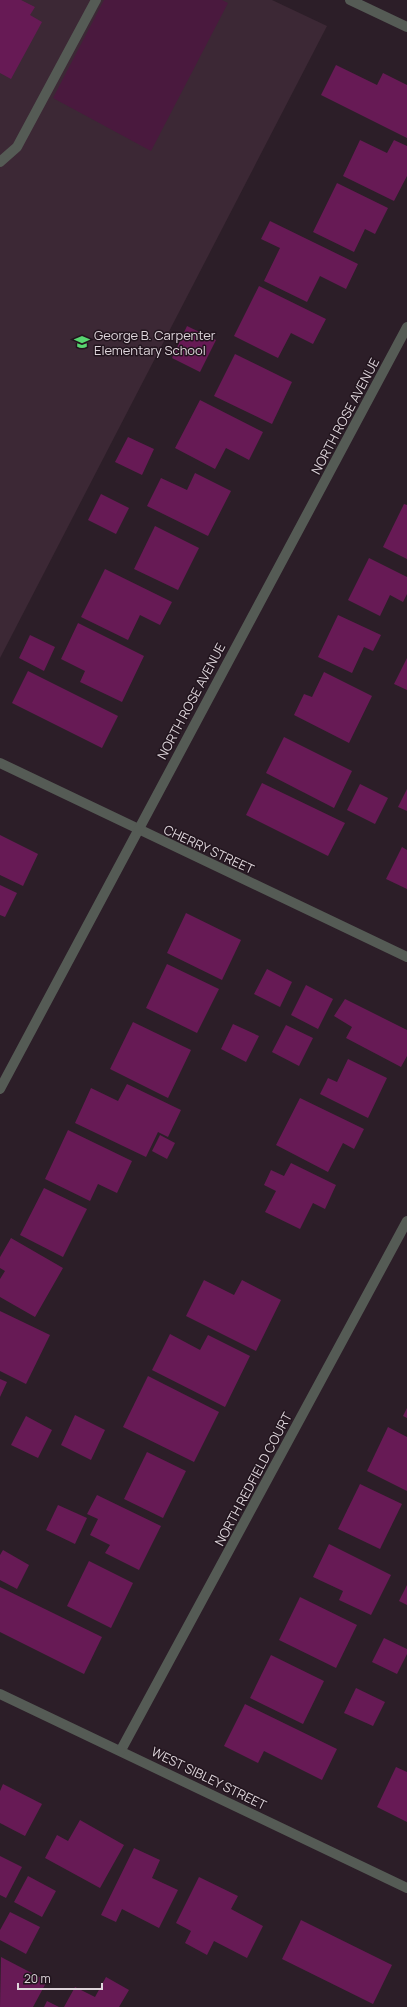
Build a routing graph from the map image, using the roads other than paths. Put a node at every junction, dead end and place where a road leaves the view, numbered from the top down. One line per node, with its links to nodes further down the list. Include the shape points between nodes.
1 (96, 0): 4 (street, via 17,147)
2 (350, 0): 3 (street)
3 (407, 27)
4 (0, 162)
5 (407, 327): 7 (street, NORTH ROSE AVENUE)
6 (0, 763): 7 (street, CHERRY STREET)
7 (138, 829): 8 (street, CHERRY STREET); 9 (street, NORTH ROSE AVENUE)
8 (407, 958)
9 (0, 1089)
10 (407, 1220): 12 (street, NORTH REDFIELD COURT)
11 (0, 1694): 12 (street, WEST SIBLEY STREET)
12 (121, 1750): 13 (street, WEST SIBLEY STREET)
13 (407, 1888)

